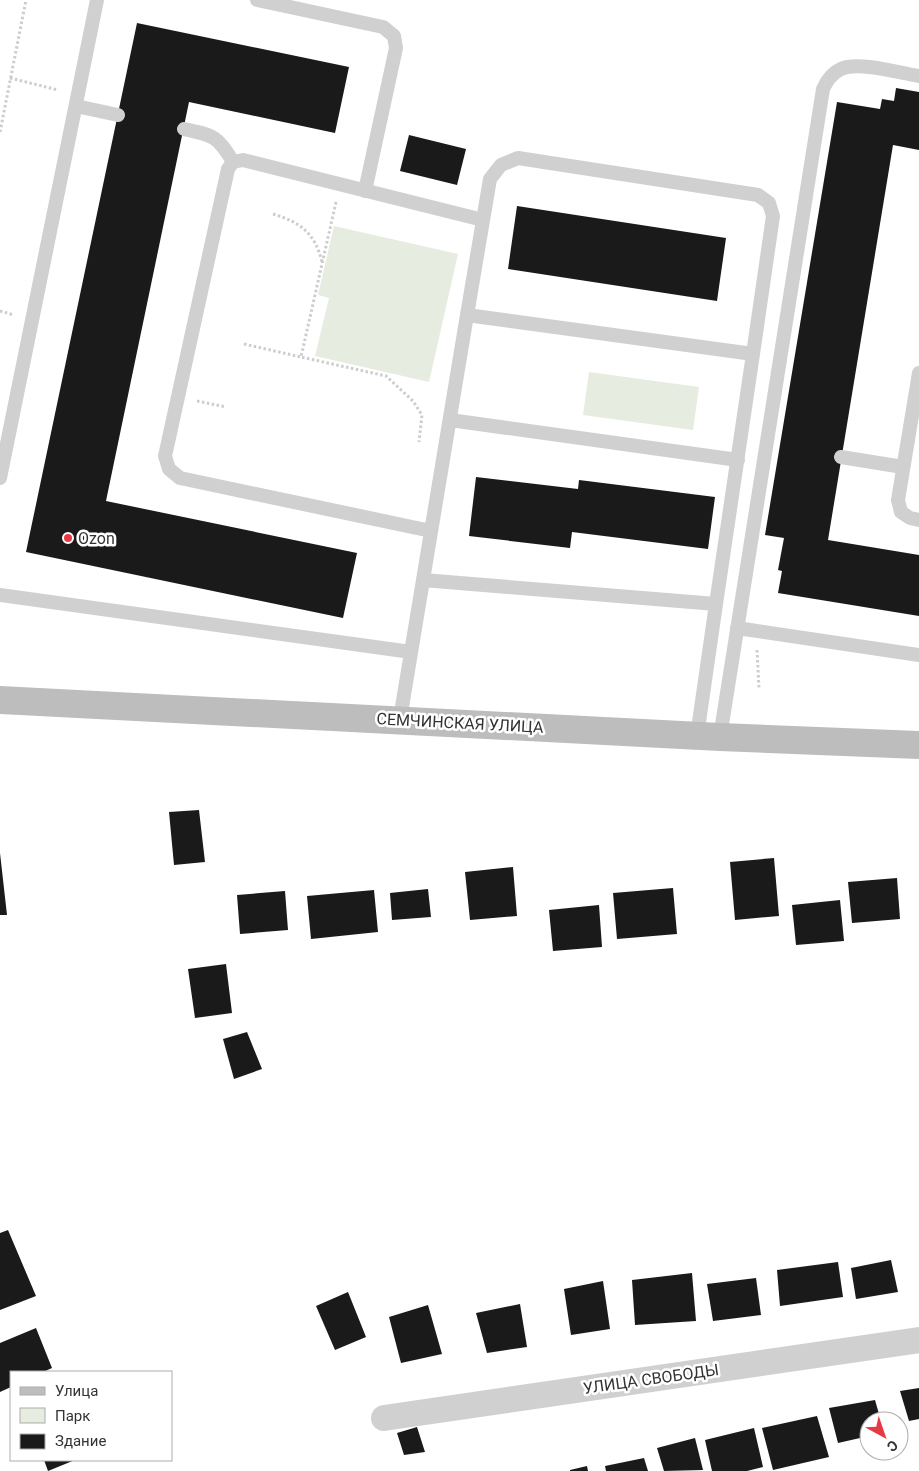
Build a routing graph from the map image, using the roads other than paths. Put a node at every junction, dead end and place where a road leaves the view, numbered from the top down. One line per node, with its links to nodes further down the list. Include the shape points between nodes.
1 (97, 0): 5 (lane)
2 (257, 0): 3 (lane)
3 (314, 6): 9 (lane, via 383,26 394,36 396,48)
4 (919, 76): 24 (lane, via 853,66 828,78 823,89 773,446)
5 (77, 100): 6 (lane); 18 (lane)
6 (118, 115)
7 (184, 129): 8 (lane, via 216,138)
8 (233, 162): 9 (lane, via 243,160); 20 (lane, via 228,169 165,456 169,469 180,478)
9 (366, 190): 10 (lane)
10 (483, 220): 11 (lane); 12 (lane, via 490,179 502,165 518,158 758,195 769,203 773,216)
11 (467, 315): 12 (lane); 14 (lane)
12 (753, 354): 16 (lane)
13 (919, 373): 17 (lane)
14 (450, 420): 16 (lane); 20 (lane)
15 (841, 457): 17 (lane)
16 (738, 460): 23 (lane)
17 (903, 467): 19 (lane, via 898,500 901,512)
18 (0, 478)
19 (919, 520)
20 (431, 531): 21 (lane)
21 (423, 580): 23 (lane); 25 (lane)
22 (0, 595): 25 (lane)
23 (716, 604): 29 (lane)
24 (737, 628): 26 (lane); 29 (lane)
25 (411, 652): 28 (lane)
26 (919, 655)
27 (0, 700): 28 (street, СЕМЧИНСКАЯ УЛИЦА)
28 (400, 719): 29 (street, СЕМЧИНСКАЯ УЛИЦА)
29 (708, 737): 30 (street, СЕМЧИНСКАЯ УЛИЦА)
30 (919, 746)
31 (919, 1340): 32 (street, УЛИЦА СВОБОДЫ)
32 (384, 1418)

